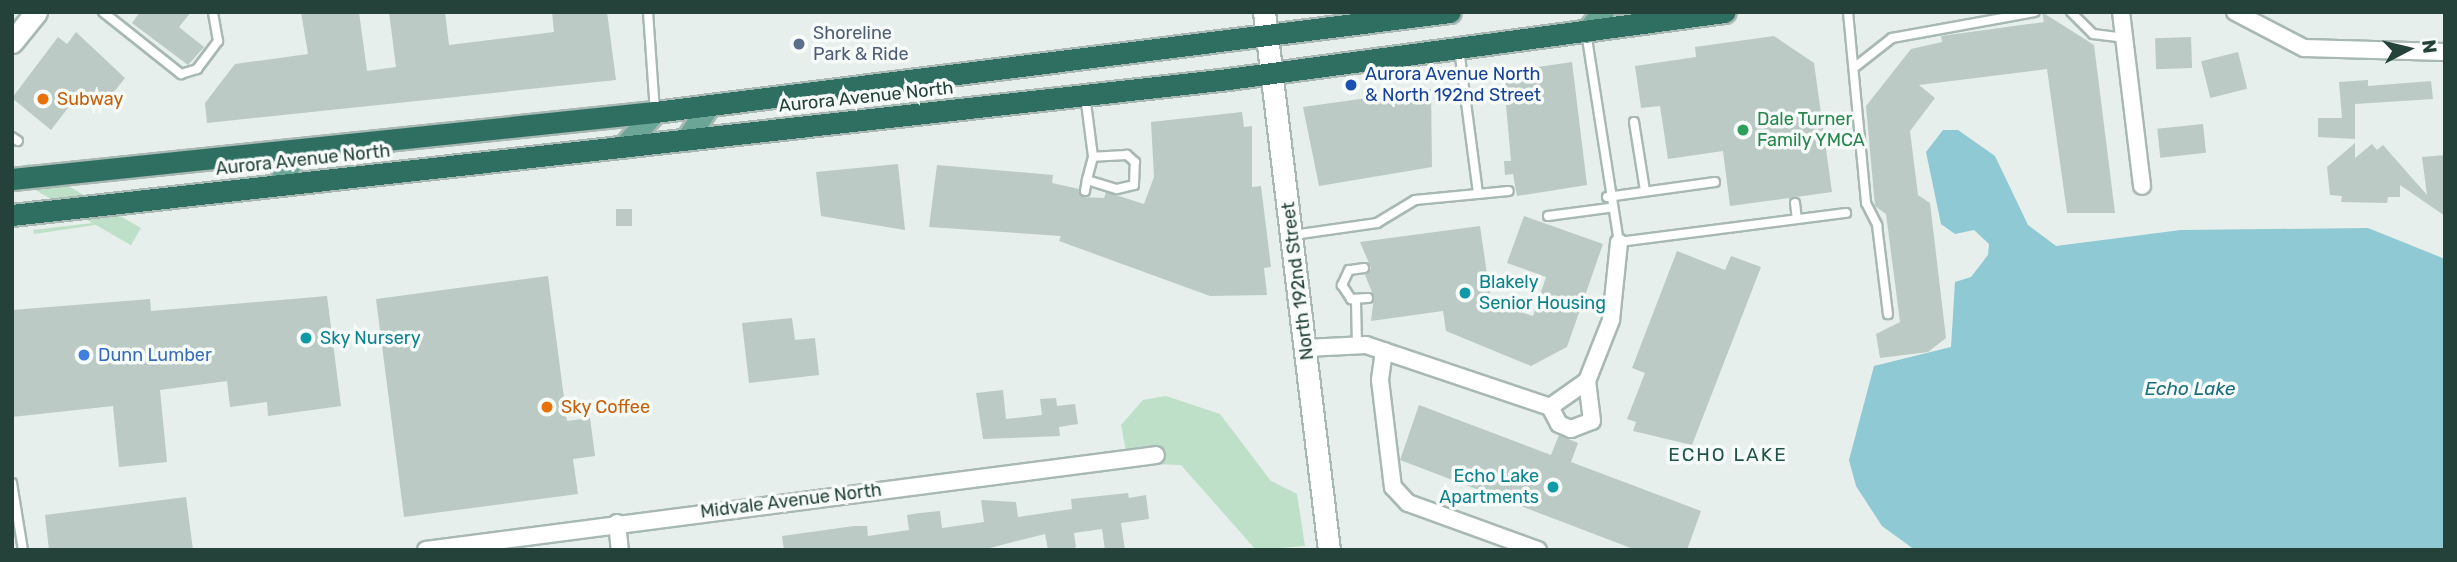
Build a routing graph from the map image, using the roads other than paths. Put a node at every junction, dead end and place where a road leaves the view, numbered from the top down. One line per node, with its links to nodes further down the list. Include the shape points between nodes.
1 (36, 12): 19 (street)
2 (103, 12): 3 (lane, via 181,74 197,69 218,41)
3 (213, 12)
4 (648, 12): 26 (lane)
5 (1265, 12): 17 (street, North 192nd Street)
6 (1450, 12): 14 (highway, Aurora Avenue North)
7 (1603, 12): 16 (main road)
8 (1724, 12): 16 (highway, Aurora Avenue North)
9 (1848, 12): 22 (lane)
10 (2035, 12): 22 (lane, via 1892,38)
11 (2071, 12): 18 (lane, via 2093,34)
12 (2121, 12): 18 (street)
13 (2235, 12): 21 (street, via 2304,48)
14 (1428, 14): 15 (highway, Aurora Avenue North)
15 (1348, 19): 17 (highway, Aurora Avenue North)
16 (1586, 32): 20 (highway, Aurora Avenue North); 41 (lane)
17 (1268, 37): 23 (street, North 192nd Street); 25 (highway, Aurora Avenue North)
18 (2124, 38): 36 (street)
19 (12, 41)
20 (1459, 49): 23 (highway, Aurora Avenue North); 40 (lane)
21 (2445, 52)
22 (1856, 67): 53 (lane, via 1866,203 1877,225)
23 (1273, 74): 24 (highway, Aurora Avenue North); 48 (street, North 192nd Street)
24 (1085, 95): 28 (highway, Aurora Avenue North); 31 (lane)
25 (709, 105): 26 (highway, Aurora Avenue North); 28 (main road)
26 (655, 111): 29 (main road); 30 (highway, Aurora Avenue North)
27 (1634, 122): 39 (lane)
28 (686, 140): 29 (highway, Aurora Avenue North)
29 (622, 147): 35 (highway, Aurora Avenue North)
30 (298, 150): 32 (highway, Aurora Avenue North); 35 (main road)
31 (1094, 157): 33 (lane); 33 (lane, via 1128,155 1138,176 1129,189)
32 (13, 179)
33 (1087, 180): 37 (lane)
34 (1715, 182): 39 (lane)
35 (278, 185): 45 (highway, Aurora Avenue North)
36 (2143, 186)
37 (1085, 191)
38 (1509, 191): 40 (lane)
39 (1645, 191): 41 (lane)
40 (1478, 194): 48 (lane, via 1415,200 1377,223)
41 (1607, 197): 43 (lane)
42 (1795, 202): 47 (lane)
43 (1609, 208): 46 (lane); 49 (lane)
44 (1846, 213): 47 (lane)
45 (12, 215)
46 (1548, 216)
47 (1797, 219): 49 (lane)
48 (1293, 236): 55 (street, North 192nd Street)
49 (1619, 242): 57 (street, via 1611,320)
50 (1364, 268): 52 (lane, via 1349,270 1342,280 1343,291)
51 (1368, 298): 52 (lane)
52 (1356, 301): 54 (lane)
53 (1888, 314)
54 (1357, 345): 55 (street); 56 (street)
55 (1306, 348): 65 (street, North 192nd Street)
56 (1384, 351): 58 (street); 66 (street, via 1380,380 1393,486 1408,503)
57 (1587, 381): 58 (street); 58 (street, via 1594,410 1586,427 1559,425)
58 (1549, 407)
59 (1156, 455): 61 (street, Midvale Avenue North)
60 (12, 483): 62 (lane)
61 (617, 523): 63 (street, Midvale Avenue North); 64 (street)
62 (23, 550)
63 (426, 550)
64 (620, 550)
65 (1329, 550)
66 (1538, 550)

